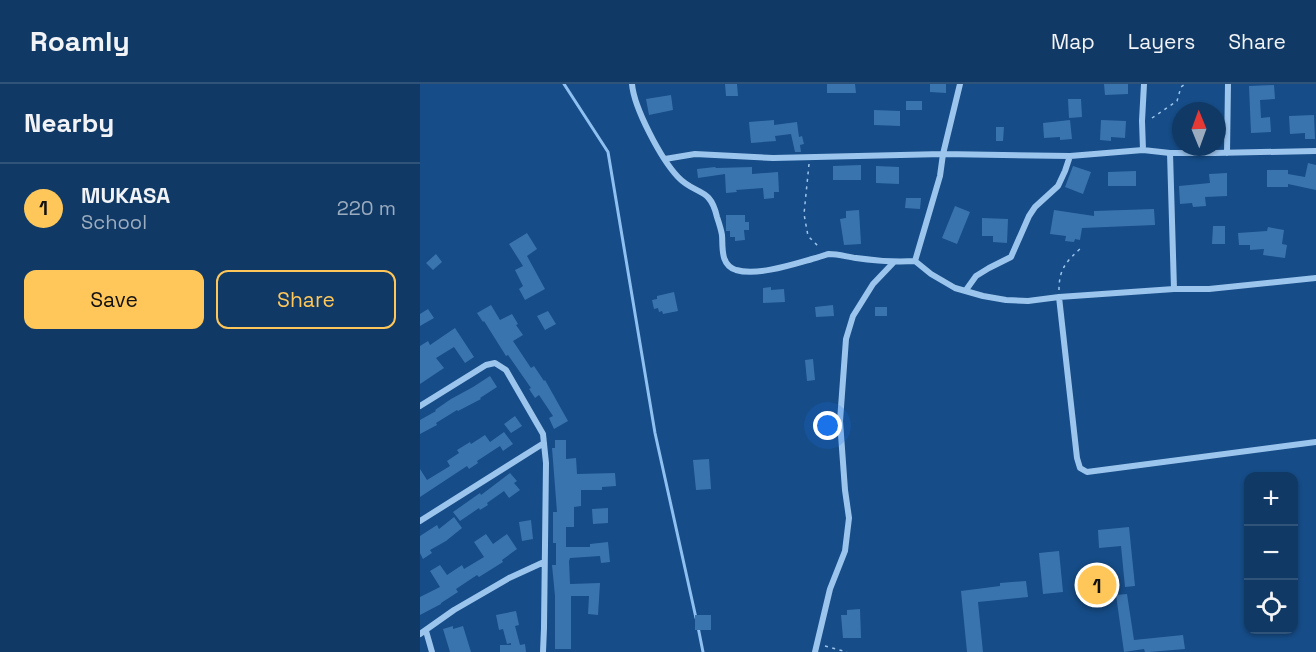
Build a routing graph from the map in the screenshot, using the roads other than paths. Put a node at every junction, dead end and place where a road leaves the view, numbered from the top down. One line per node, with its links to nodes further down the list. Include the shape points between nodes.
1 (632, 84): 11 (street, via 647,129)
2 (960, 84): 9 (street)
3 (1144, 84): 5 (street)
4 (1228, 84): 8 (street)
5 (1143, 150): 7 (street); 10 (street)
6 (1316, 151): 8 (street)
7 (1170, 153): 8 (street); 15 (street)
8 (1227, 153)
9 (943, 154): 10 (street); 11 (street, via 773,158 695,154); 12 (street)
10 (1070, 156): 16 (street, via 1058,186 1029,216 1011,257 976,276)
11 (664, 159): 13 (street, via 688,186 711,199 722,234 722,254 727,266 735,270 772,270 830,254)
12 (915, 261): 13 (street); 16 (street, via 955,288)
13 (894, 262): 26 (street, via 873,284 853,316 846,339 840,421 849,518 845,550 830,589)
14 (1316, 278): 15 (street)
15 (1174, 289): 17 (street)
16 (966, 290): 17 (street, via 1006,300)
17 (1059, 297): 19 (street, via 1077,458 1080,468 1087,472)
18 (420, 406): 20 (street, via 495,363 506,370 543,434)
19 (1316, 442)
20 (544, 444): 21 (street); 22 (street)
21 (420, 521)
22 (544, 562): 23 (street, via 509,578); 25 (street)
23 (423, 632): 24 (street)
24 (432, 652)
25 (543, 652)
26 (815, 652)

